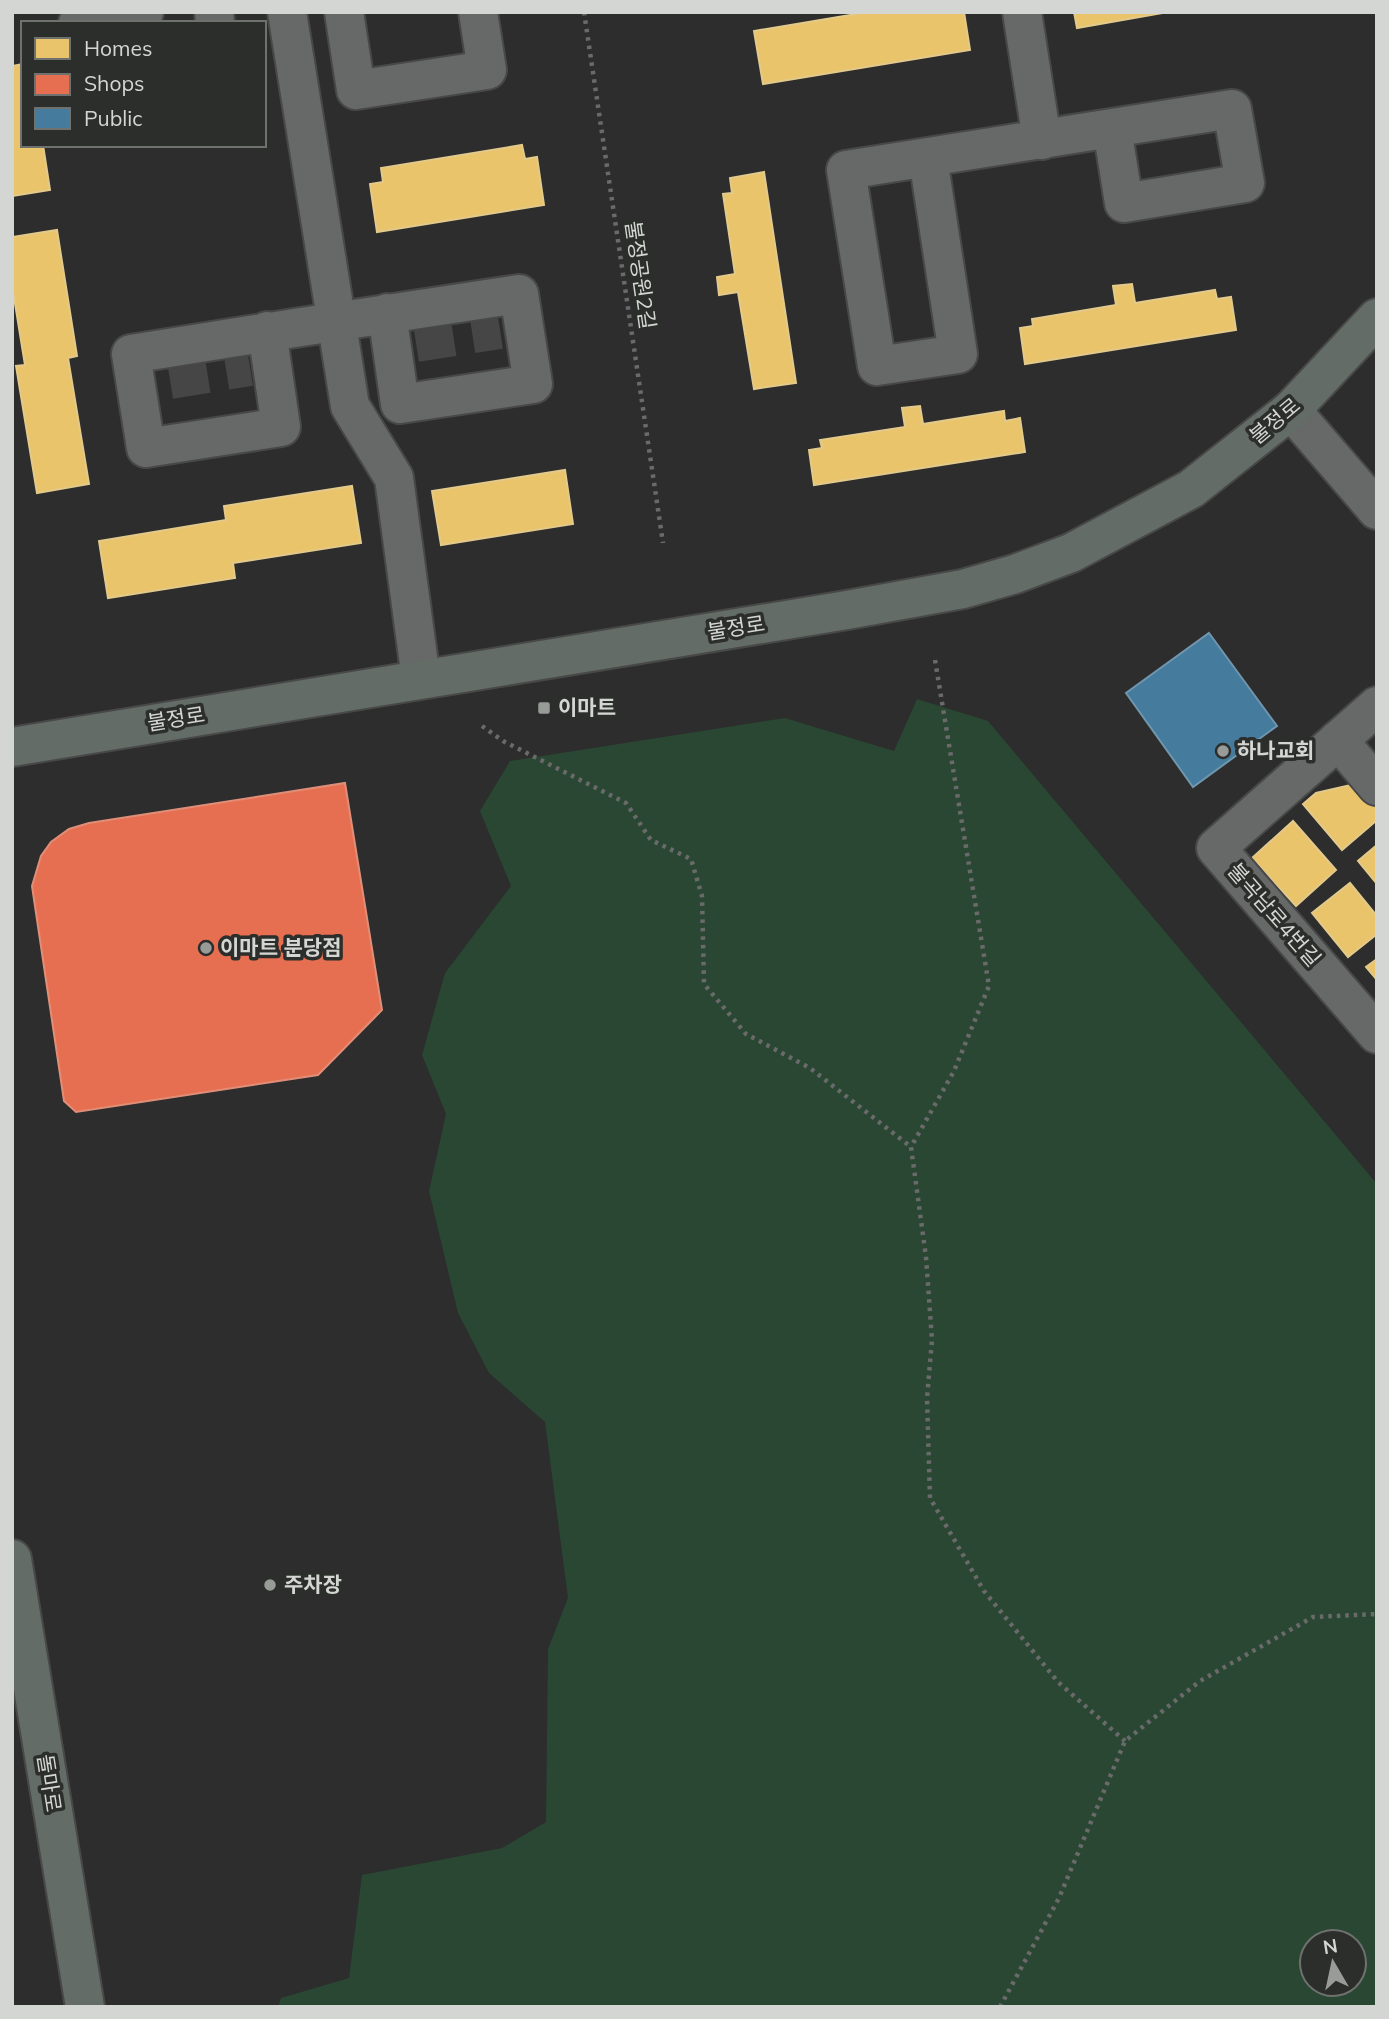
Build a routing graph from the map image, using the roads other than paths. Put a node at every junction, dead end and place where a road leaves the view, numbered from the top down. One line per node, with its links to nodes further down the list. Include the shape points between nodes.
1 (144, 12): 6 (street)
2 (286, 12): 11 (street)
3 (344, 12): 4 (street, via 356,90 487,70)
4 (478, 12)
5 (1022, 12): 8 (street)
6 (90, 21)
7 (1112, 128): 8 (street)
8 (1042, 140): 9 (street)
9 (928, 158): 9 (street, via 846,170 877,366 958,354)
10 (1377, 318): 14 (main road, 불정로)
11 (337, 320): 12 (street); 13 (street); 16 (street, via 350,407 394,478)
12 (398, 334)
13 (263, 354)
14 (1291, 410): 15 (street); 16 (main road, 불정로, via 1191,489 1071,553 1015,574 925,596)
15 (1377, 510)
16 (421, 679): 19 (main road, 불정로)
17 (1377, 706): 18 (street, 불곡남로4번길)
18 (1338, 740): 20 (street); 21 (street, 불곡남로4번길, via 1216,848)
19 (12, 747)
20 (1377, 786)
21 (1366, 1022)
22 (12, 1559): 23 (main road, 돌마로)
23 (85, 2007)

